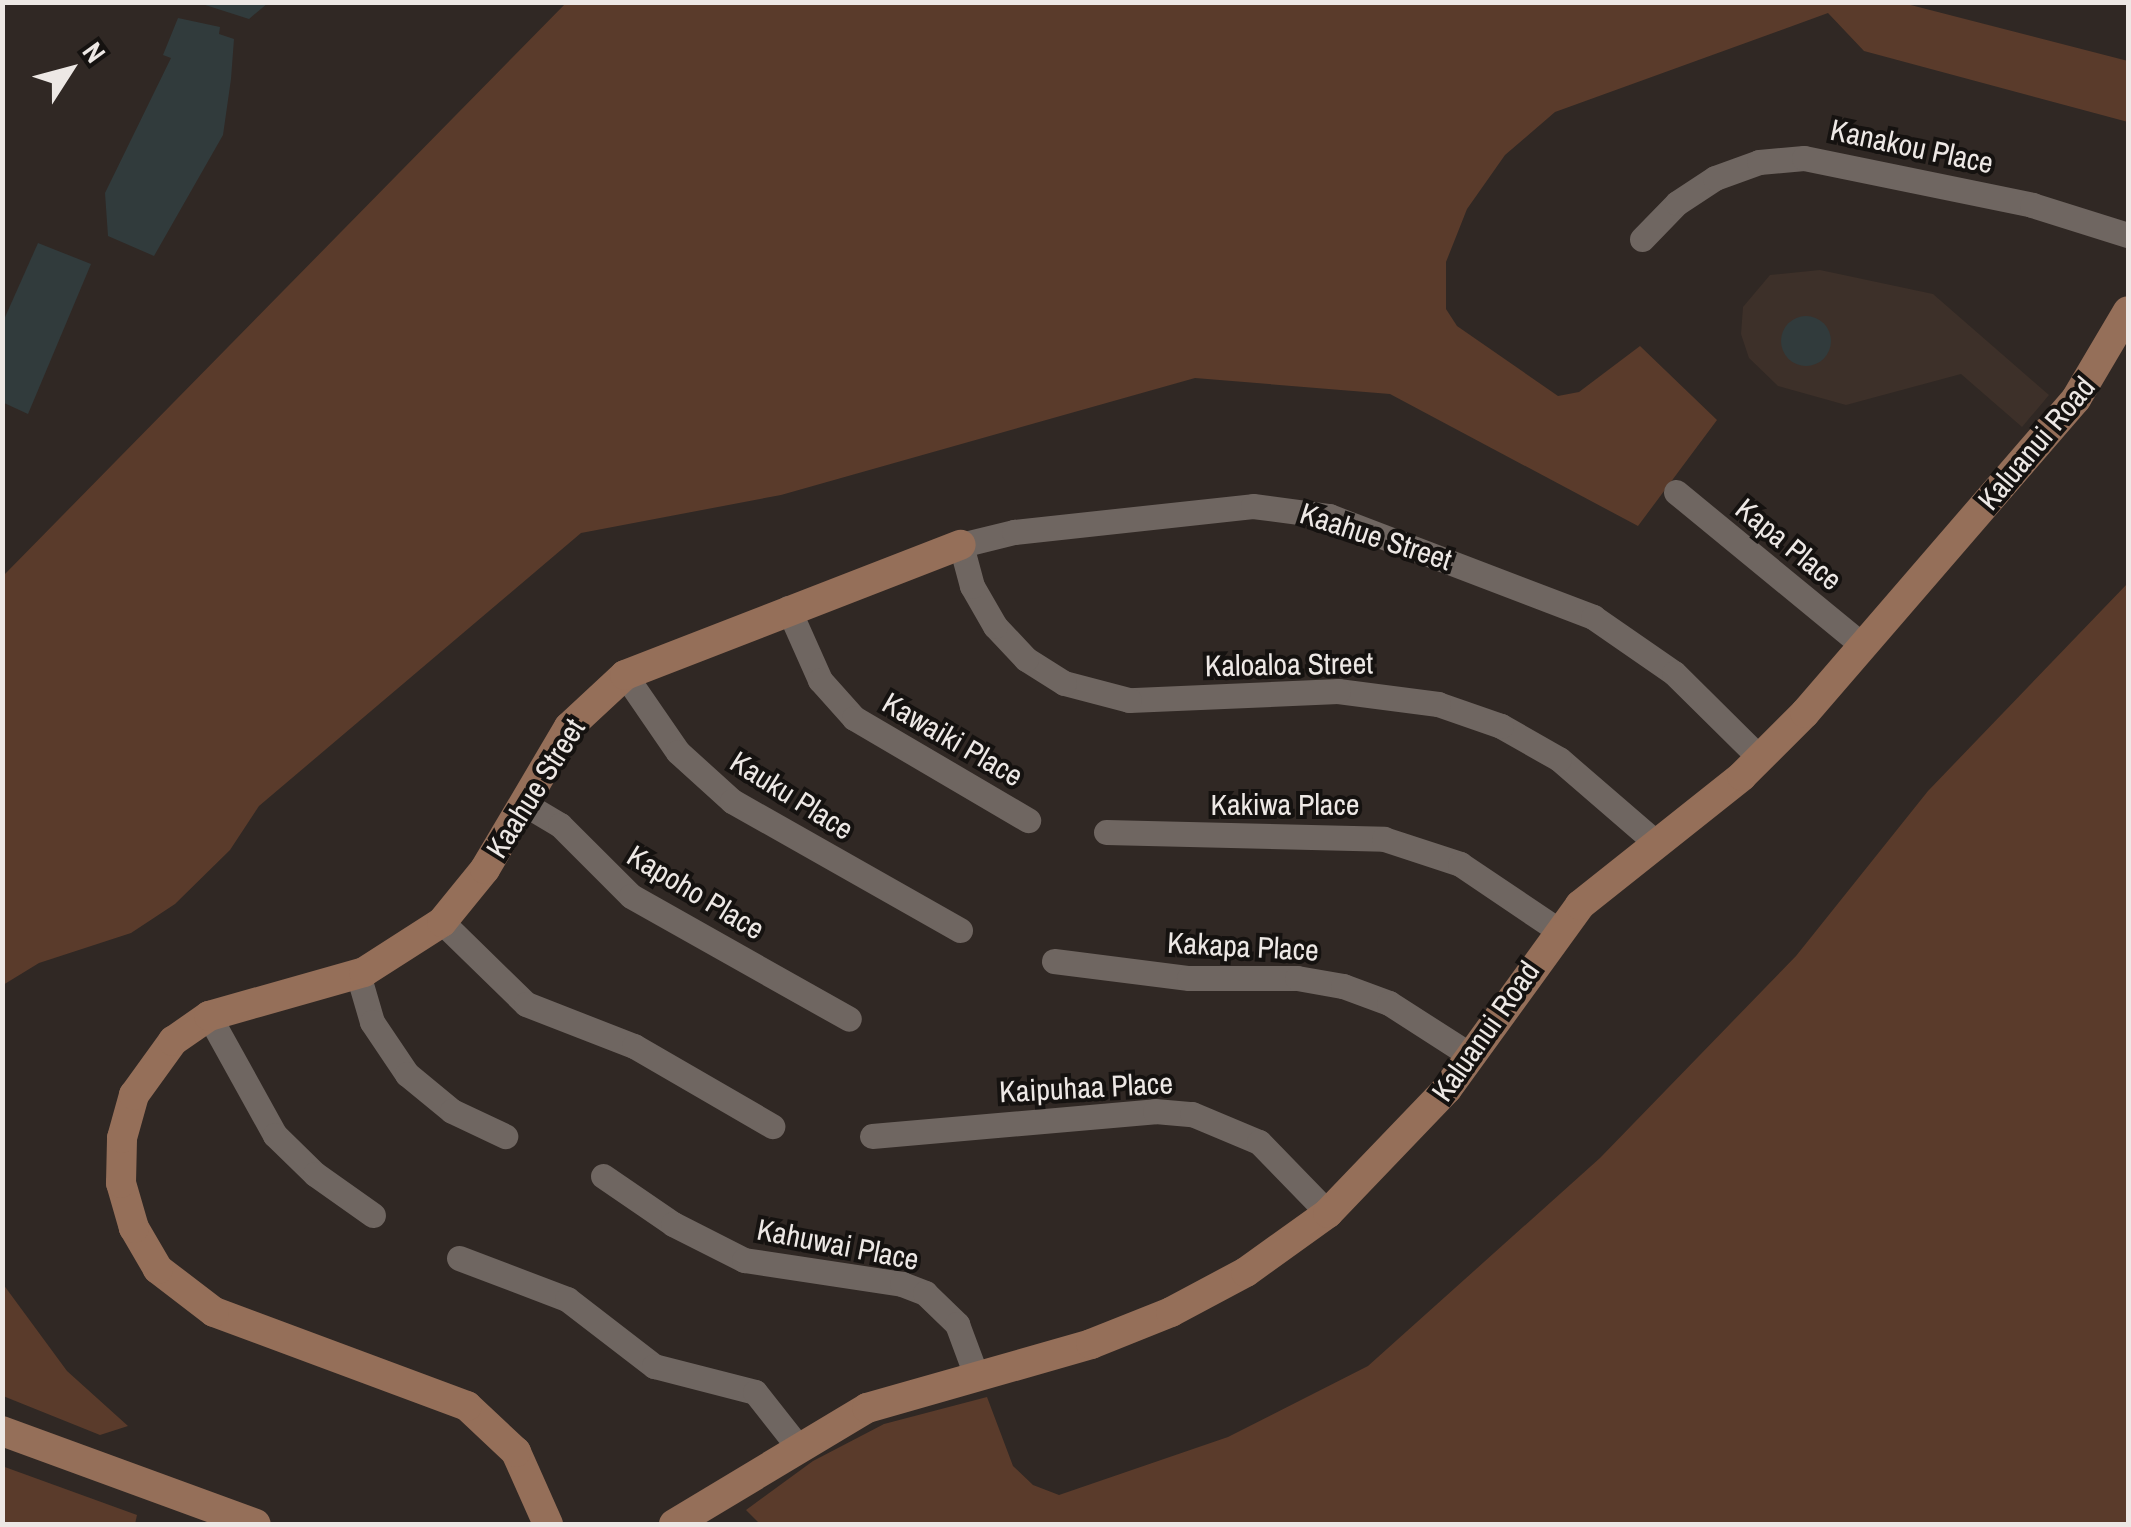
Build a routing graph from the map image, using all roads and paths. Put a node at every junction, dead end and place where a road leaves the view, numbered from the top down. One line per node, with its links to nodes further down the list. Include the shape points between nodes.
1 (2128, 235): 2 (street, Kanakou Place, via 2032,206 1804,158 1759,162 1715,178 1677,203)
2 (1642, 239)
3 (2128, 310): 7 (street, Kaluanui Road, via 2076,399)
4 (1676, 492): 7 (street, Kapa Place)
5 (961, 544): 6 (street, Kaahue Street); 9 (street, Kaahue Street, via 1234,508 1329,516 1592,618 1674,673); 13 (street, Kaloaloa Street, via 972,586 995,626 1064,683 1129,700 1338,692 1438,704 1501,726 1560,759)
6 (788, 608): 8 (street, Kaahue Street); 11 (street, Kawaiki Place, via 820,680 854,718)
7 (1862, 645): 9 (street, Kaluanui Road)
8 (625, 675): 10 (street, Kaahue Street, via 568,727); 15 (street, Kauku Place, via 678,752 732,801)
9 (1760, 759): 13 (street, Kaluanui Road)
10 (523, 803): 14 (street, Kaahue Street, via 472,888); 20 (street, Kapoho Place, via 560,825 630,896)
11 (1028, 820)
12 (1106, 832): 16 (street, Kakiwa Place, via 1384,838 1460,864)
13 (1654, 841): 16 (street, Kaluanui Road)
14 (442, 922): 18 (street, Kaahue Street); 22 (street, via 526,1004 652,1055)
15 (960, 930)
16 (1558, 930): 21 (street, Kaluanui Road)
17 (1054, 961): 21 (street, Kakapa Place, via 1189,978 1296,978 1342,986 1389,1003)
18 (358, 974): 19 (street, Kaahue Street); 23 (street, via 372,1022 407,1074 452,1111)
19 (210, 1016): 27 (street, via 275,1135); 33 (street, Kaahue Street, via 158,1058 126,1116 122,1183 145,1249 175,1286 214,1312 466,1406 516,1452)
20 (849, 1018)
21 (1470, 1055): 26 (street, Kaluanui Road, via 1418,1126)
22 (772, 1126)
23 (506, 1136)
24 (872, 1136): 26 (street, Kaipuhaa Place, via 1155,1111 1192,1114 1259,1142)
25 (603, 1176): 29 (street, Kahuwai Place, via 673,1224 744,1260 925,1293 957,1324)
26 (1328, 1212): 29 (street, Kaluanui Road, via 1246,1272 1171,1312 1091,1344)
27 (373, 1215)
28 (459, 1258): 31 (street, via 567,1299 666,1372 755,1392)
29 (976, 1375): 31 (street, Kaluanui Road, via 893,1397)
30 (2, 1430): 32 (street)
31 (799, 1448): 34 (street, Kaluanui Road)
32 (256, 1524)
33 (548, 1524)
34 (674, 1524)

